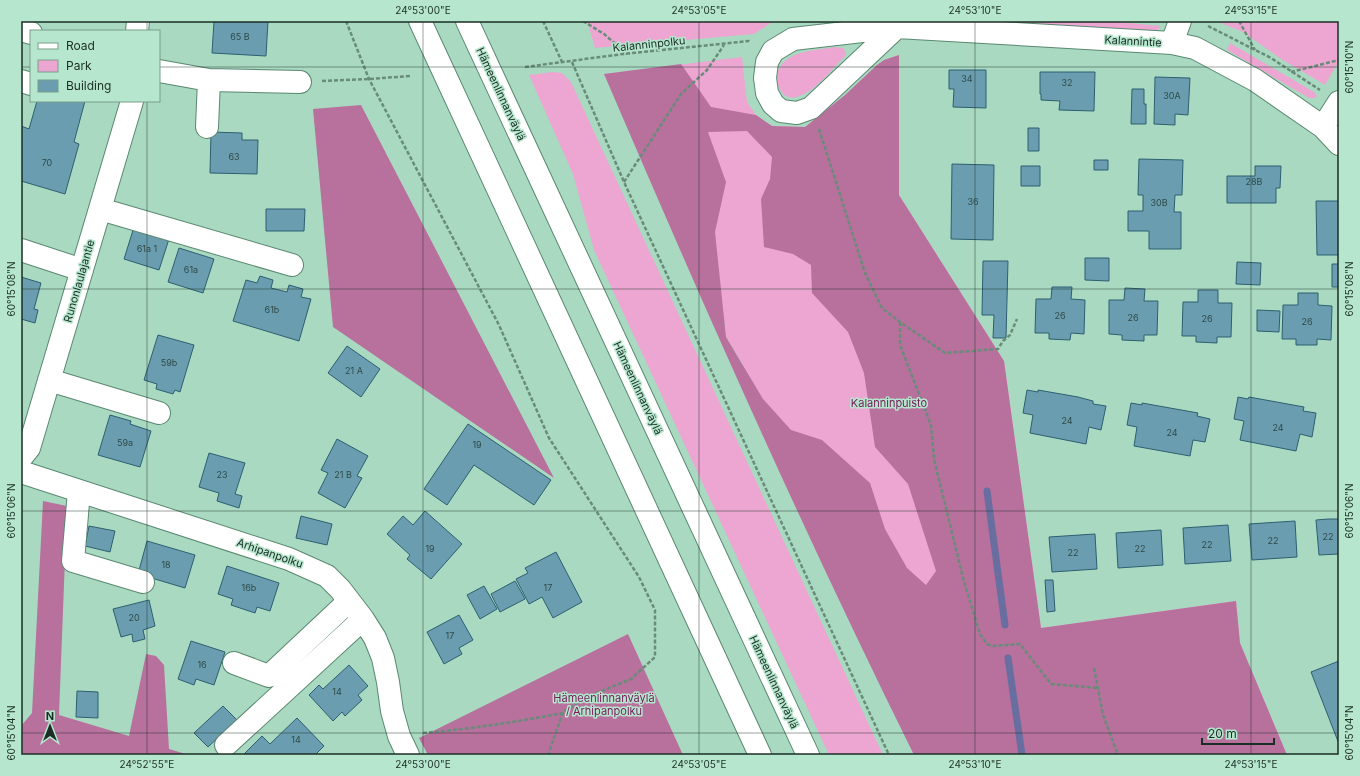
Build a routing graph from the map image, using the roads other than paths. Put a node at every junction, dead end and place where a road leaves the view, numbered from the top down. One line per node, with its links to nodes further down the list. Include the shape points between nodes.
1 (420, 21): 29 (main road)
2 (467, 21): 30 (main road, Hämeenlinnanväylä)
3 (1180, 21): 5 (main road)
4 (897, 24): 4 (main road, Kalannintie, via 811,108 797,113 781,111 772,104 765,78 767,62 773,51 793,39); 5 (main road, Kalannintie)
5 (1172, 43): 12 (main road, Kalannintie, via 1195,48 1255,80)
6 (160, 71): 7 (main road)
7 (209, 80): 8 (main road); 11 (main road)
8 (300, 82)
9 (132, 102): 14 (main road, Runonlaulajantie)
10 (1339, 102): 12 (main road)
11 (207, 127)
12 (1323, 127): 13 (main road, Kalannintie)
13 (1339, 144)
14 (100, 209): 16 (main road); 17 (main road, Runonlaulajantie)
15 (21, 250): 17 (main road)
16 (292, 266)
17 (82, 270): 18 (main road, Runonlaulajantie)
18 (49, 380): 19 (main road); 20 (main road, Runonlaulajantie, via 29,448)
19 (158, 413)
20 (21, 458)
21 (21, 472): 22 (main road, Arhipanpolku)
22 (79, 491): 23 (main road, via 74,561); 24 (main road, Arhipanpolku, via 289,558 327,576)
23 (143, 582)
24 (349, 601): 25 (main road, Arhipanpolku); 26 (main road, via 269,676)
25 (363, 618): 27 (main road); 28 (main road, Arhipanpolku, via 383,658 392,711)
26 (234, 663)
27 (226, 745)
28 (408, 755)
29 (760, 755)
30 (808, 755)

